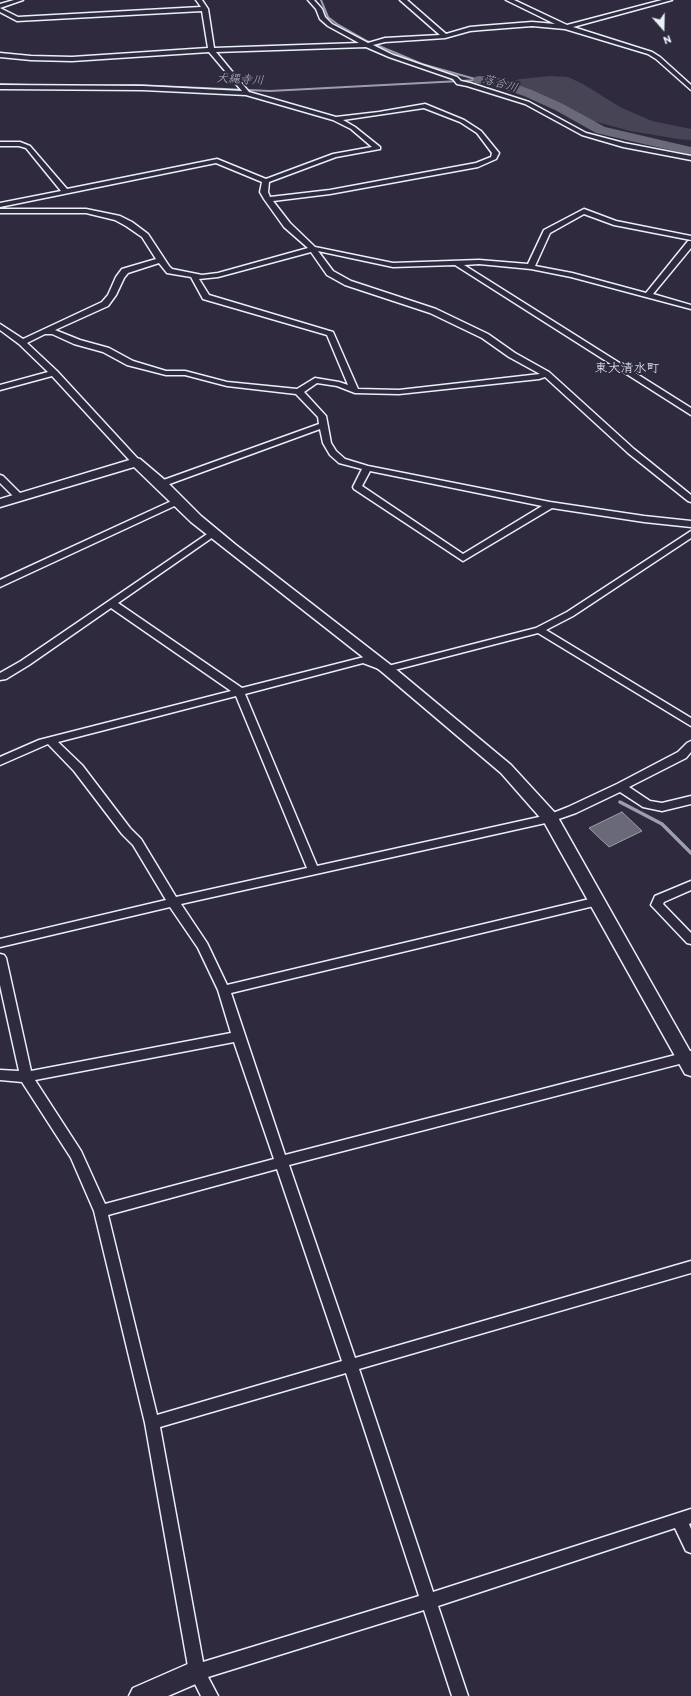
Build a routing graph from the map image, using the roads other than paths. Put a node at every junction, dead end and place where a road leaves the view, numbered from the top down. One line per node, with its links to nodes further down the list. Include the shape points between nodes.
1 (20, 0): 7 (street)
2 (199, 0): 9 (street)
3 (311, 0): 12 (street, via 319,9 322,18 330,25)
4 (403, 0): 11 (street)
5 (509, 0): 10 (street)
6 (669, 0): 10 (street)
7 (0, 6)
8 (0, 10): 9 (street, via 17,19)
9 (205, 10): 13 (street)
10 (566, 27): 11 (street, via 532,24 470,29); 16 (street, via 650,53)
11 (445, 36): 12 (street)
12 (367, 45): 13 (street); 20 (street, via 413,64 527,103 584,134 623,145)
13 (211, 50): 14 (street, via 72,59); 17 (street)
14 (0, 55)
15 (0, 87): 17 (street)
16 (691, 88)
17 (245, 92): 18 (street)
18 (335, 119): 21 (street, via 349,126 378,148 335,155); 23 (street, via 425,106 462,121 479,132 496,153 494,158 478,165 330,192)
19 (0, 144): 22 (street, via 20,144 28,147)
20 (691, 158)
21 (266, 181): 22 (street, via 217,161); 23 (street, via 264,192)
22 (66, 192): 24 (street)
23 (268, 199): 28 (street, via 287,225)
24 (0, 205)
25 (0, 211): 29 (street, via 86,211 117,218 145,236)
26 (691, 238): 31 (street, via 614,223 584,211 547,232)
27 (691, 243): 33 (street)
28 (313, 249): 30 (street, via 387,264); 32 (street, via 202,278); 39 (street, via 330,273 348,284 433,311 462,324)
29 (161, 260): 32 (street, via 170,271); 36 (street, via 125,271 105,304)
30 (458, 264): 31 (street, via 480,262); 43 (street)
31 (531, 267): 33 (street)
32 (194, 276): 41 (street, via 206,297 330,334)
33 (648, 295): 34 (street)
34 (691, 307)
35 (0, 326): 37 (street)
36 (44, 332): 37 (street); 42 (street, via 53,332 106,350 130,363 166,373 185,373 227,384)
37 (22, 342): 38 (street)
38 (54, 374): 40 (street); 45 (street)
39 (546, 374): 41 (street, via 540,377 399,392); 50 (street, via 621,442)
40 (0, 388)
41 (355, 391): 42 (street, via 339,384 315,380)
42 (299, 392): 44 (street, via 322,416)
43 (691, 412)
44 (323, 424): 46 (street, via 327,443 333,453 342,461); 48 (street)
45 (136, 462): 48 (street); 49 (street)
46 (367, 468): 53 (street); 53 (street, via 357,487 463,558)
47 (0, 478): 49 (street)
48 (161, 484): 51 (street)
49 (19, 496): 52 (street)
50 (691, 499)
51 (178, 501): 55 (street); 57 (street)
52 (0, 503)
53 (550, 505): 54 (street)
54 (691, 524)
55 (213, 533): 58 (street); 60 (street)
56 (691, 534): 59 (street, via 570,614)
57 (0, 584)
58 (111, 604): 61 (street, via 25,663); 62 (street)
59 (539, 630): 60 (street); 63 (street)
60 (386, 669): 62 (street, via 364,660); 69 (street, via 506,768)
61 (0, 676)
62 (239, 691): 64 (street); 70 (street)
63 (691, 723)
64 (50, 740): 66 (street); 73 (street, via 78,768 126,832 137,842)
65 (691, 745): 67 (street, via 682,755)
66 (0, 761)
67 (621, 787): 68 (street, via 648,804 662,807); 69 (street)
68 (691, 800)
69 (550, 818): 70 (street); 72 (street)
70 (314, 871): 73 (street)
71 (691, 885): 74 (street, via 659,898 657,905)
72 (598, 901): 77 (street); 79 (street)
73 (172, 902): 75 (street); 77 (street, via 203,946)
74 (691, 940)
75 (0, 943)
76 (0, 958): 81 (street)
77 (224, 990): 78 (street)
78 (238, 1036): 81 (street); 82 (street)
79 (689, 1061): 82 (street)
80 (0, 1075): 81 (street)
81 (26, 1077): 83 (street, via 76,1155)
82 (281, 1162): 83 (street); 85 (street)
83 (101, 1211): 86 (street)
84 (691, 1267): 85 (street)
85 (351, 1366): 86 (street); 89 (street)
86 (152, 1423): 90 (street)
87 (685, 1518): 88 (street); 89 (street)
88 (691, 1546)
89 (429, 1600): 90 (street); 93 (street)
90 (197, 1672): 91 (street); 92 (street)
91 (141, 1696)
92 (210, 1696)
93 (460, 1696)

